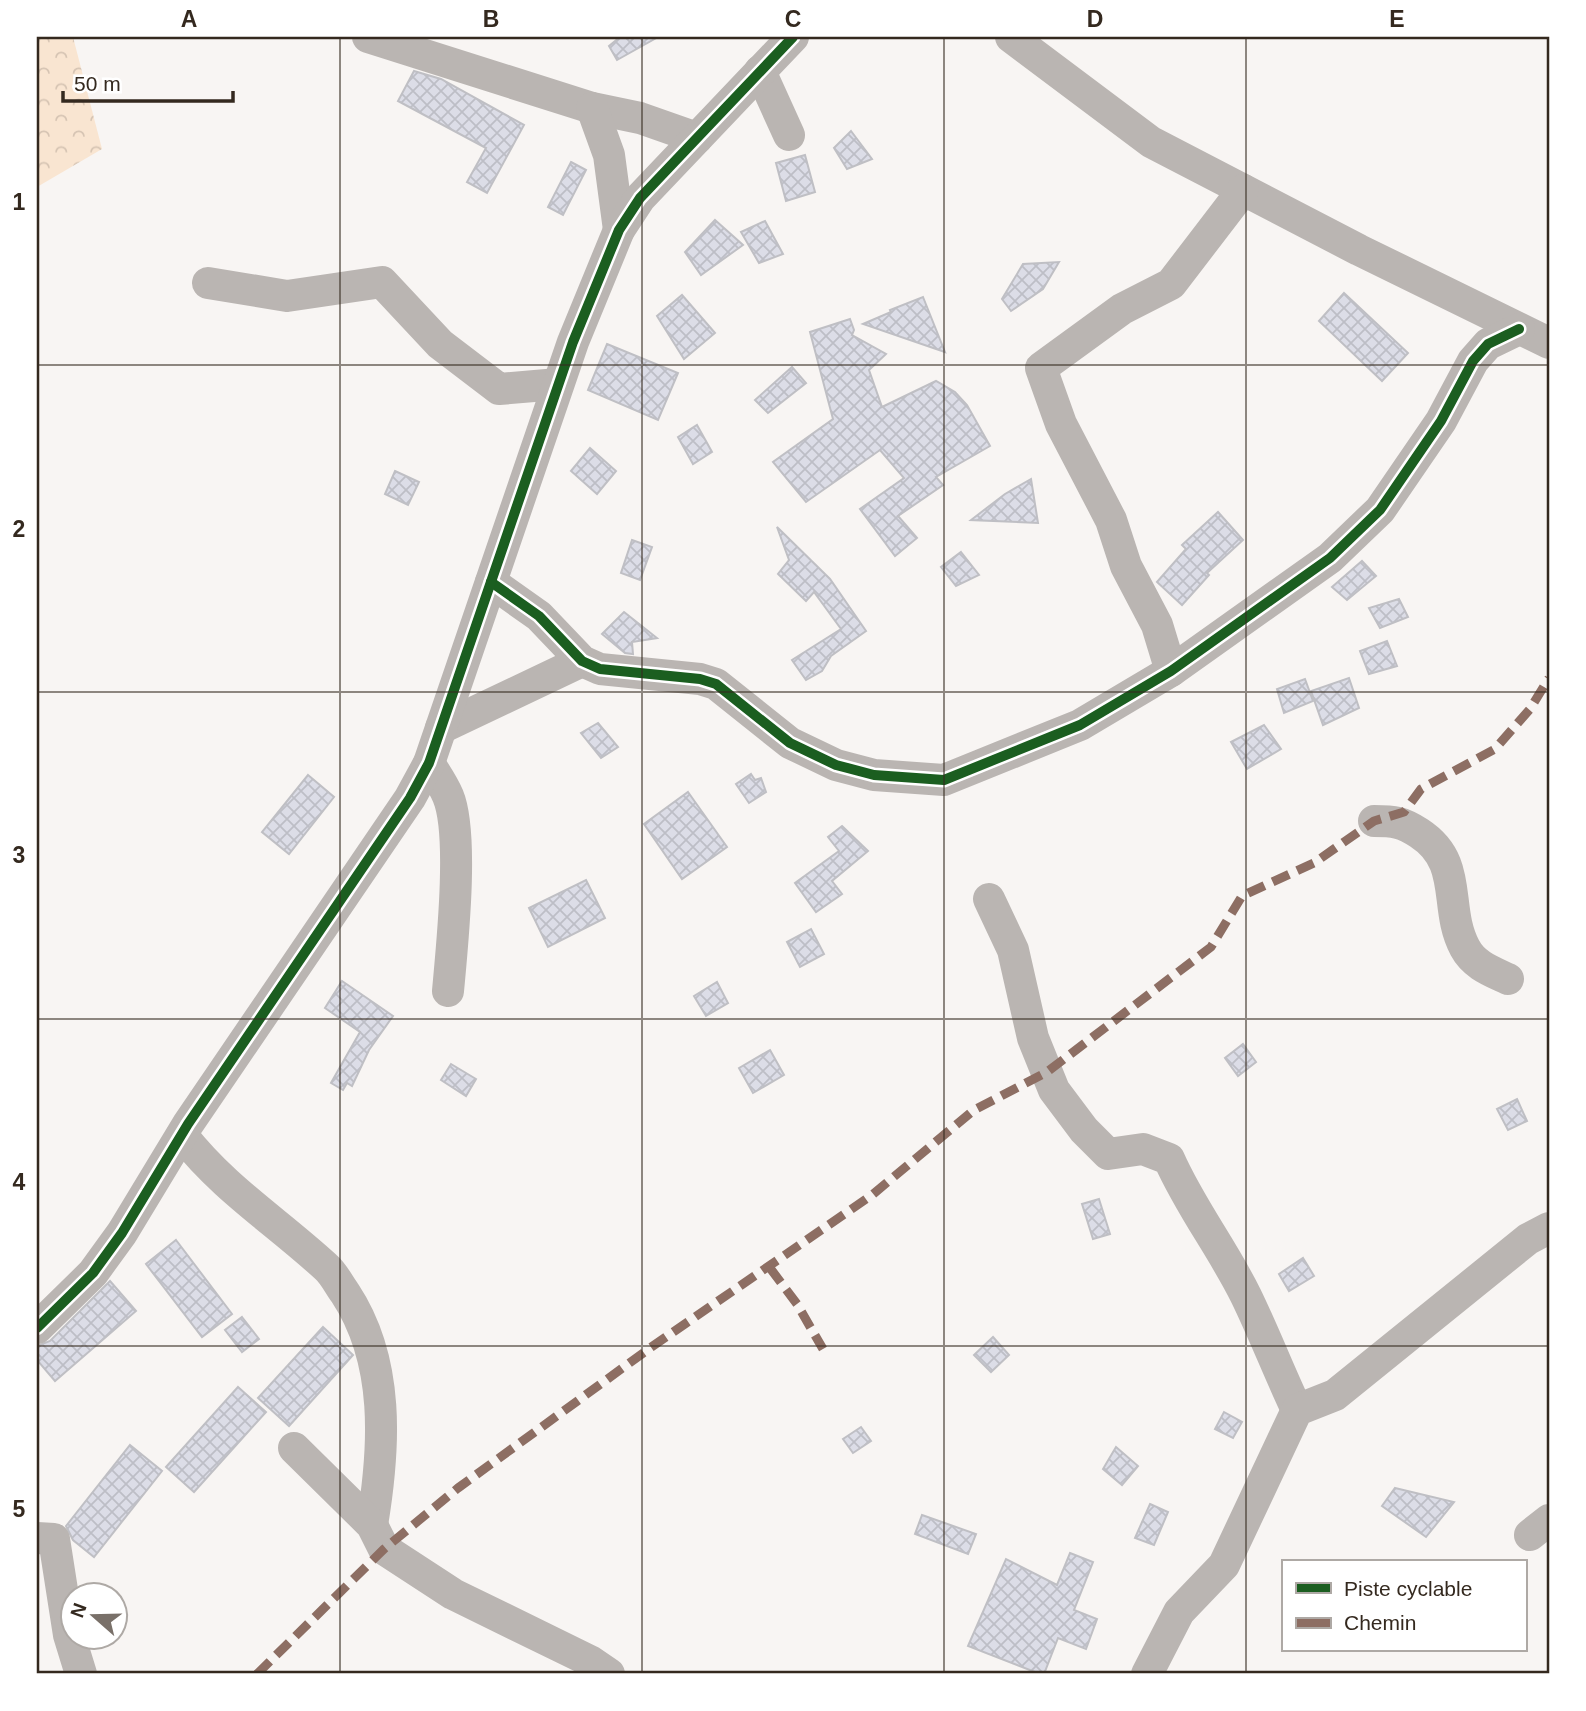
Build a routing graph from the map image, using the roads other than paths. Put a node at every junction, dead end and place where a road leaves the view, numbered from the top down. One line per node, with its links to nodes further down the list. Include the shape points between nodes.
1 (369, 37): 5 (street)
2 (793, 37): 4 (street)
3 (1011, 37): 8 (street, via 1151,142)
4 (761, 71): 6 (street); 7 (street)
5 (592, 108): 7 (street, via 640,118); 9 (street, via 609,155)
6 (789, 135)
7 (697, 138): 9 (street, via 640,198)
8 (1243, 190): 11 (street); 18 (street, via 1171,284 1122,309 1041,368 1061,424 1111,520 1126,566 1157,625)
9 (619, 230): 15 (street)
10 (208, 283): 15 (street, via 287,296 383,282 440,344 499,389)
11 (1482, 311): 12 (street); 14 (street)
12 (1519, 329): 13 (street); 14 (street)
13 (1549, 343)
14 (1489, 344): 18 (street, via 1473,361 1441,421 1380,510 1330,558)
15 (558, 384): 16 (street)
16 (491, 582): 17 (street, via 540,616); 19 (street)
17 (582, 661): 18 (street, via 627,673 700,678 716,684 790,743 836,765 874,775 932,780 944,780 1080,724); 19 (street)
18 (1171, 671)
19 (441, 728): 20 (street)
20 (429, 762): 24 (street, via 449,798 455,848); 25 (street)
21 (1374, 821): 23 (street, via 1400,821 1431,841 1444,856 1465,948 1479,965)
22 (989, 899): 28 (street, via 1013,950 1033,1038 1054,1090 1108,1154 1143,1149 1169,1159 1246,1296)
23 (1508, 979)
24 (448, 991)
25 (182, 1135): 27 (street, via 93,1273); 30 (street, via 233,1192 329,1270 369,1338 383,1438)
26 (1549, 1228): 28 (street, via 1528,1239 1335,1395)
27 (37, 1328)
28 (1297, 1410): 34 (street, via 1224,1565 1179,1612)
29 (294, 1448): 30 (street)
30 (372, 1525): 33 (street, via 384,1549 453,1594)
31 (37, 1538): 32 (street, via 54,1539 69,1635)
32 (81, 1674)
33 (609, 1674)
34 (1147, 1674)

